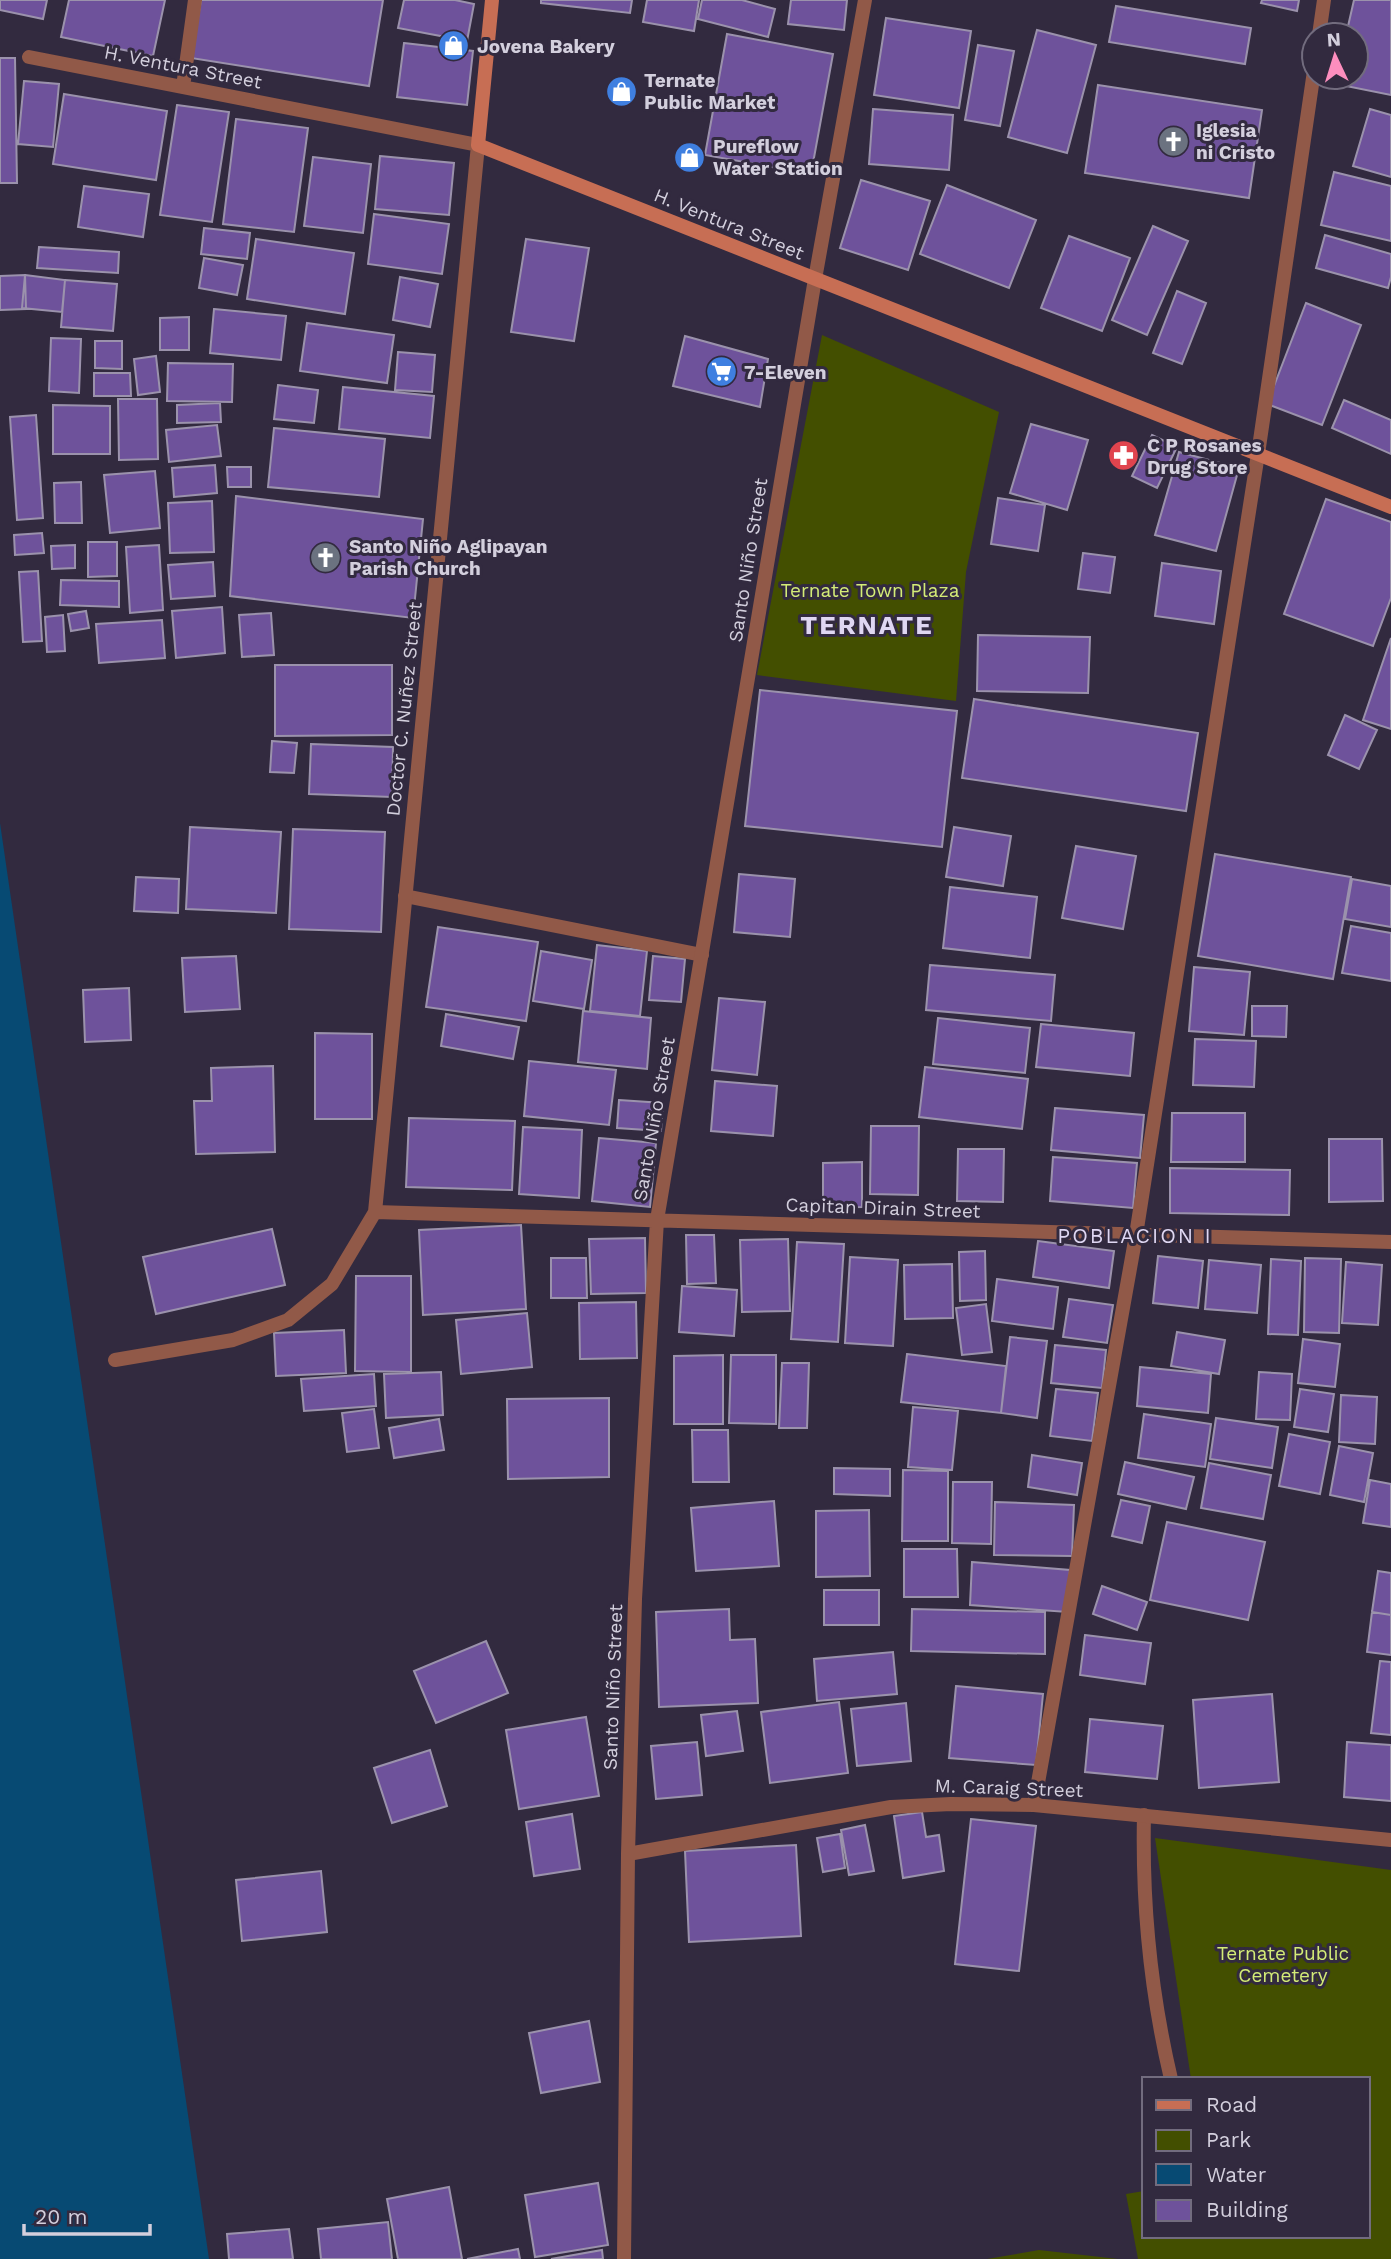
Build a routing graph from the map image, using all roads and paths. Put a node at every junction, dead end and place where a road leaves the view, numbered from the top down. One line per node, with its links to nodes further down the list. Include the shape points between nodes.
1 (195, 0): 7 (street)
2 (492, 0): 9 (main road, Doctor C. Nuñez Street)
3 (865, 0): 10 (street, Santo Niño Street)
4 (1324, 0): 5 (street)
5 (1321, 21)
6 (29, 57): 7 (street, H. Ventura Street)
7 (183, 87): 9 (street, H. Ventura Street)
8 (1311, 91): 11 (street)
9 (478, 145): 10 (main road, H. Ventura Street); 13 (street, Doctor C. Nuñez Street)
10 (815, 279): 11 (main road, H. Ventura Street); 14 (street, Santo Niño Street)
11 (1258, 454): 12 (main road, H. Ventura Street); 17 (street)
12 (1391, 508)
13 (405, 896): 14 (street); 15 (street, Doctor C. Nuñez Street)
14 (702, 955): 16 (street, Santo Niño Street)
15 (375, 1212): 16 (street, Capitan Dirain Street); 19 (street, via 332,1284 288,1320 233,1340)
16 (657, 1220): 17 (street, Capitan Dirain Street); 23 (street, Santo Niño Street, via 635,1599)
17 (1136, 1235): 18 (street, Capitan Dirain Street); 20 (street)
18 (1391, 1242)
19 (115, 1360)
20 (1034, 1805): 21 (street, M. Caraig Street); 23 (street, M. Caraig Street, via 891,1807)
21 (1144, 1815): 22 (street, M. Caraig Street); 24 (street, via 1145,1900)
22 (1391, 1839)
23 (628, 1854): 25 (street, Santo Niño Street)
24 (1171, 2077)
25 (624, 2259)

